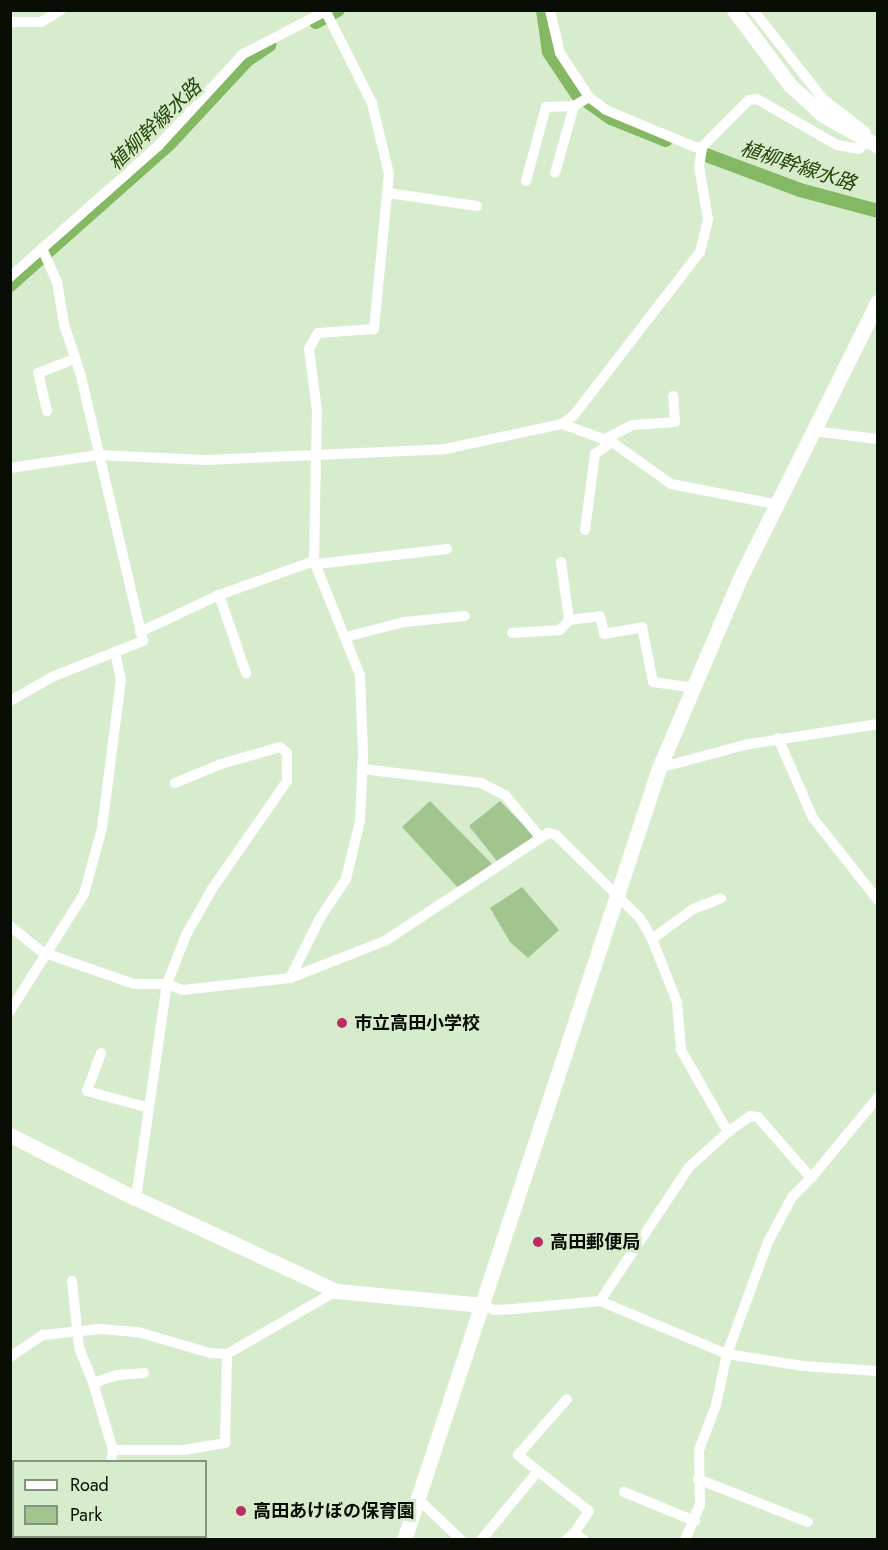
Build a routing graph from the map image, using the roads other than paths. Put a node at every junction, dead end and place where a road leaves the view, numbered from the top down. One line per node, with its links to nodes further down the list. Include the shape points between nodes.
1 (61, 10): 6 (street, via 41,22)
2 (550, 10): 7 (street, via 560,53)
3 (734, 10): 8 (street, via 789,86 823,115)
4 (753, 10): 8 (street, via 823,99)
5 (328, 14): 12 (street, via 372,103 387,160); 14 (street, via 243,54 158,146)
6 (10, 22)
7 (583, 101): 9 (street); 10 (street); 11 (street, via 546,107)
8 (874, 143): 9 (street, via 859,149 837,145 757,99 749,100)
9 (702, 147): 20 (street, via 699,168 708,219 700,252 574,415)
10 (555, 173)
11 (526, 181)
12 (388, 193): 13 (street); 25 (street, via 374,329 318,333 309,349 317,411)
13 (477, 206)
14 (44, 253): 15 (street); 17 (street, via 57,282)
15 (10, 277)
16 (878, 301): 21 (street)
17 (75, 359): 19 (street, via 38,374); 24 (street)
18 (673, 396): 23 (street, via 675,422 633,425)
19 (47, 411)
20 (562, 424): 23 (street); 25 (street, via 444,449)
21 (813, 431): 22 (street); 27 (street)
22 (878, 439)
23 (609, 440): 27 (street, via 670,484); 28 (street, via 595,454)
24 (98, 455): 25 (street, via 206,460); 26 (street); 35 (street)
25 (316, 455): 30 (street)
26 (10, 468)
27 (775, 504): 40 (street)
28 (585, 530)
29 (447, 549): 30 (street)
30 (316, 562): 32 (street); 37 (street)
31 (561, 562): 34 (street)
32 (219, 595): 35 (street); 39 (street)
33 (465, 616): 37 (street, via 404,622)
34 (569, 621): 36 (street, via 560,630); 40 (street, via 600,616 604,634 642,627 653,682)
35 (140, 632): 38 (street, via 143,640)
36 (512, 633)
37 (346, 637): 45 (street, via 360,675)
38 (115, 652): 41 (street, via 52,677); 53 (street, via 121,680 102,828 84,894)
39 (246, 673)
40 (690, 687): 44 (street)
41 (10, 701)
42 (878, 724): 43 (street)
43 (778, 738): 44 (street); 50 (street, via 813,818)
44 (659, 768): 48 (street)
45 (362, 769): 47 (street, via 481,783 505,795); 54 (street, via 360,821 346,879 320,918)
46 (175, 783): 55 (street, via 280,747 287,753 287,781 212,890 186,935)
47 (541, 838): 48 (street, via 548,833 556,835); 54 (street, via 385,942)
48 (616, 895): 52 (street, via 639,918); 67 (street)
49 (721, 898): 52 (street, via 693,909)
50 (878, 900)
51 (10, 926): 53 (street)
52 (652, 939): 60 (street, via 677,1002 681,1050)
53 (48, 954): 55 (street, via 110,979); 56 (street)
54 (290, 978): 55 (street, via 183,990)
55 (167, 984): 59 (street)
56 (10, 1011)
57 (100, 1053): 59 (street, via 87,1091)
58 (878, 1097): 62 (street)
59 (149, 1108): 63 (street)
60 (728, 1132): 62 (street, via 750,1116 758,1118); 66 (street, via 689,1167)
61 (10, 1135): 63 (street)
62 (811, 1178): 70 (street, via 792,1197 768,1242)
63 (136, 1198): 65 (street)
64 (72, 1281): 68 (street)
65 (336, 1291): 67 (street); 69 (street)
66 (600, 1301): 67 (street, via 514,1310 494,1310); 70 (street)
67 (483, 1305): 81 (street)
68 (79, 1331): 69 (street, via 138,1332 210,1353); 71 (street, via 43,1335); 74 (street, via 79,1348)
69 (227, 1354): 76 (street, via 225,1443 184,1450)
70 (727, 1354): 72 (street, via 803,1366); 79 (street, via 716,1406 699,1450)
71 (10, 1357)
72 (878, 1371)
73 (144, 1373): 74 (street, via 117,1375)
74 (93, 1383): 76 (street)
75 (567, 1399): 78 (street, via 518,1455)
76 (113, 1450): 77 (street)
77 (111, 1460)
78 (538, 1471): 84 (street, via 589,1511); 87 (street)
79 (698, 1479): 82 (street, via 700,1506); 83 (street)
80 (624, 1492): 82 (street)
81 (418, 1499): 85 (street); 86 (street)
82 (695, 1521): 89 (street)
83 (808, 1522)
84 (570, 1536): 88 (street)
85 (404, 1539)
86 (461, 1539)
87 (481, 1539)
88 (584, 1539)
89 (685, 1539)

